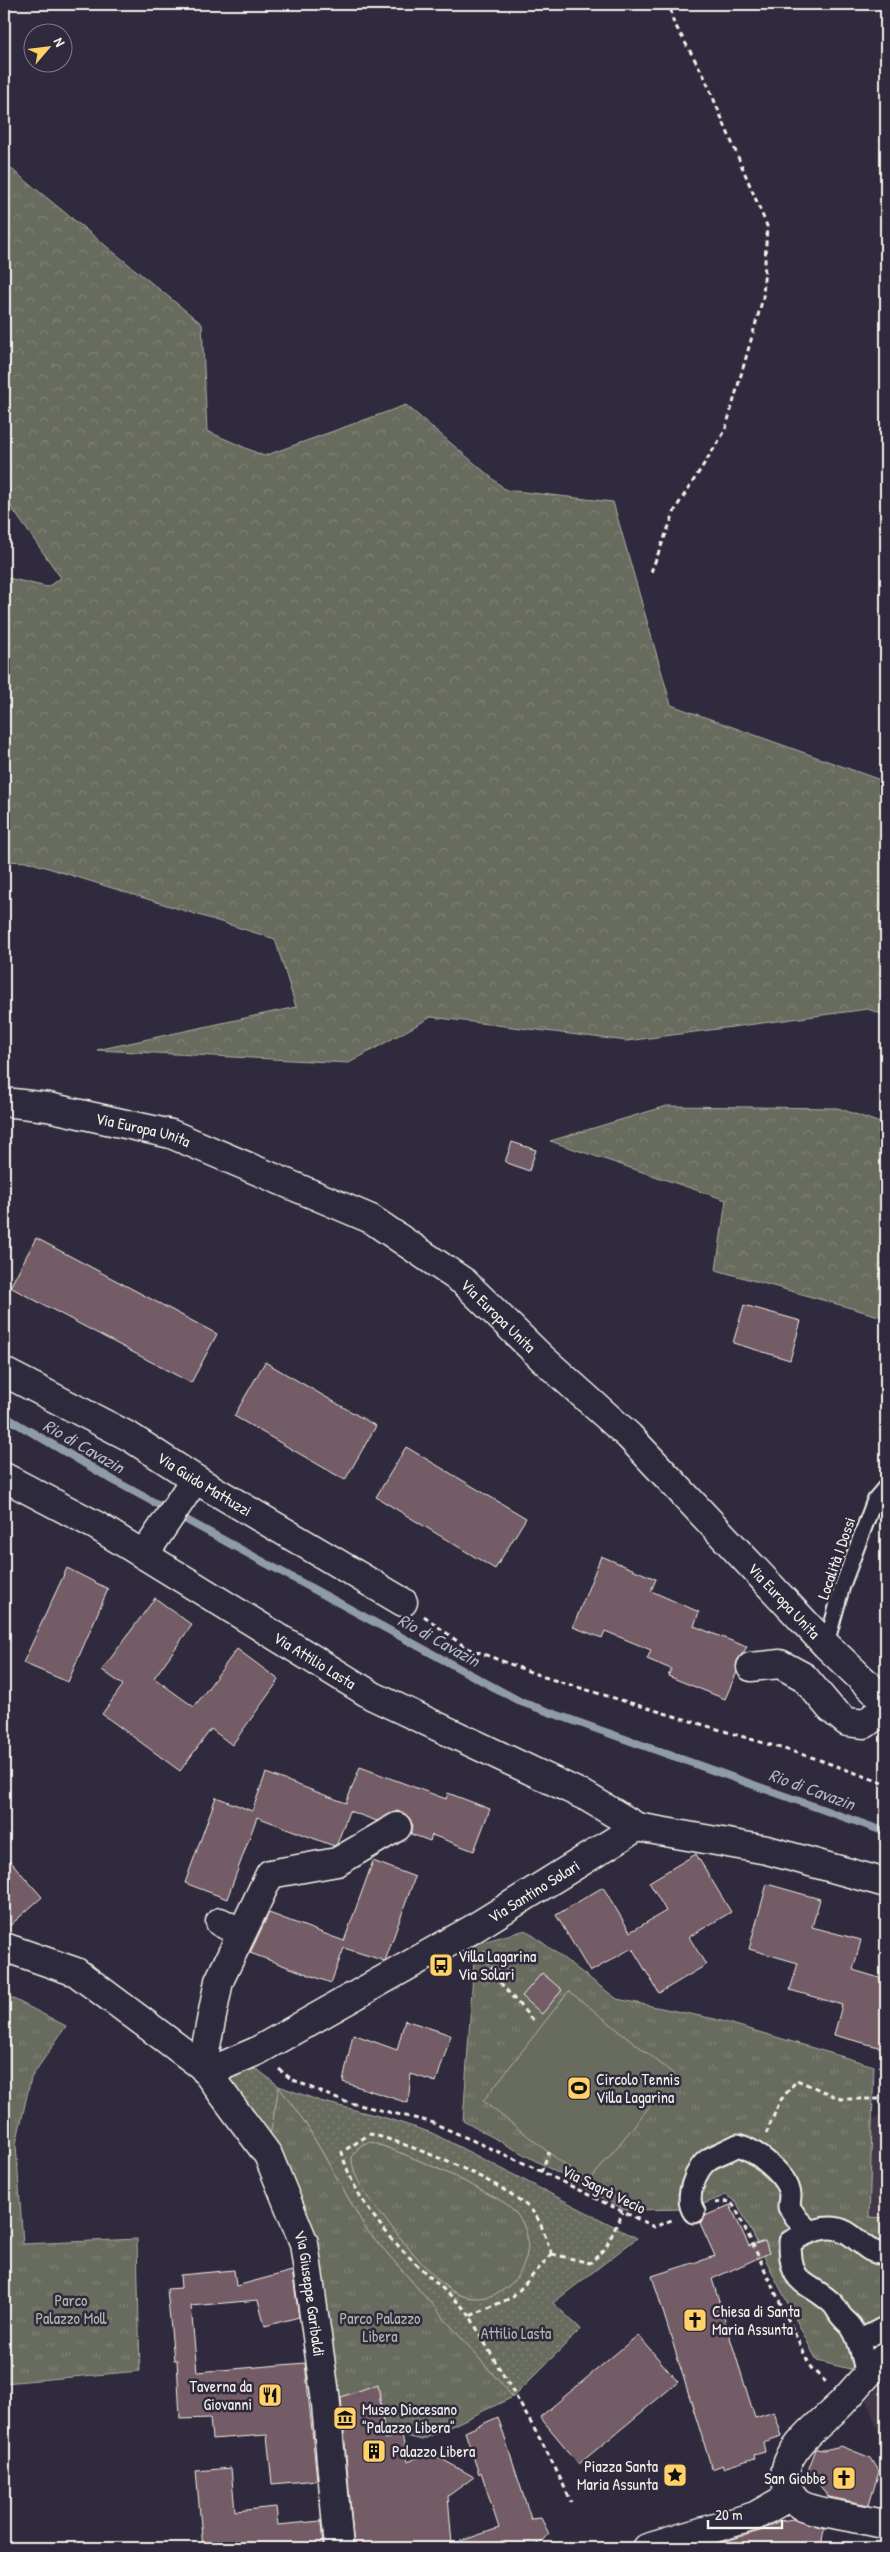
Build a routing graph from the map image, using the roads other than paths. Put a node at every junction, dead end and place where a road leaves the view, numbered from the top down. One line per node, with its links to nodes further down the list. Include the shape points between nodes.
1 (4, 1102): 8 (street, Via Europa Unita, via 48,1107 171,1134 371,1219 464,1282 629,1436)
2 (4, 1372): 4 (street, Via Guido Mattuzzi, via 130,1437)
3 (4, 1477): 6 (street, Via Attilio Lasta)
4 (195, 1479): 6 (street); 7 (street, Via Guido Mattuzzi)
5 (886, 1486): 8 (lane, Località I Dossi, via 875,1499 865,1524 843,1584)
6 (144, 1555): 12 (street, Via Attilio Lasta, via 373,1696 587,1797)
7 (404, 1602)
8 (826, 1645): 10 (street, Via Europa Unita)
9 (751, 1667): 11 (street, via 780,1664 804,1677 847,1722 865,1724)
10 (886, 1702)
11 (886, 1707)
12 (637, 1826): 14 (street, via 767,1850); 16 (street, Via Santino Solari, via 471,1930 257,2052 220,2067)
13 (397, 1827): 16 (street, via 338,1862 270,1874 231,1928)
14 (886, 1883)
15 (4, 1947): 16 (street, Via Giuseppe Garibaldi, via 76,1972)
16 (202, 2066): 25 (street, Via Giuseppe Garibaldi, via 268,2155 304,2243 326,2394)
17 (694, 2212): 18 (street, via 691,2188 708,2160 738,2145 749,2149 782,2178 790,2195 789,2207)
18 (809, 2231): 19 (street, via 832,2228 846,2232 874,2254); 21 (street, via 790,2242 790,2257 796,2277 834,2305)
19 (886, 2254)
20 (886, 2327): 21 (street)
21 (859, 2341): 22 (street)
22 (877, 2364): 23 (street, via 801,2444 786,2468 786,2486)
23 (792, 2495): 24 (street, via 801,2506); 26 (street, via 755,2516)
24 (876, 2522)
25 (339, 2548)
26 (647, 2548)

